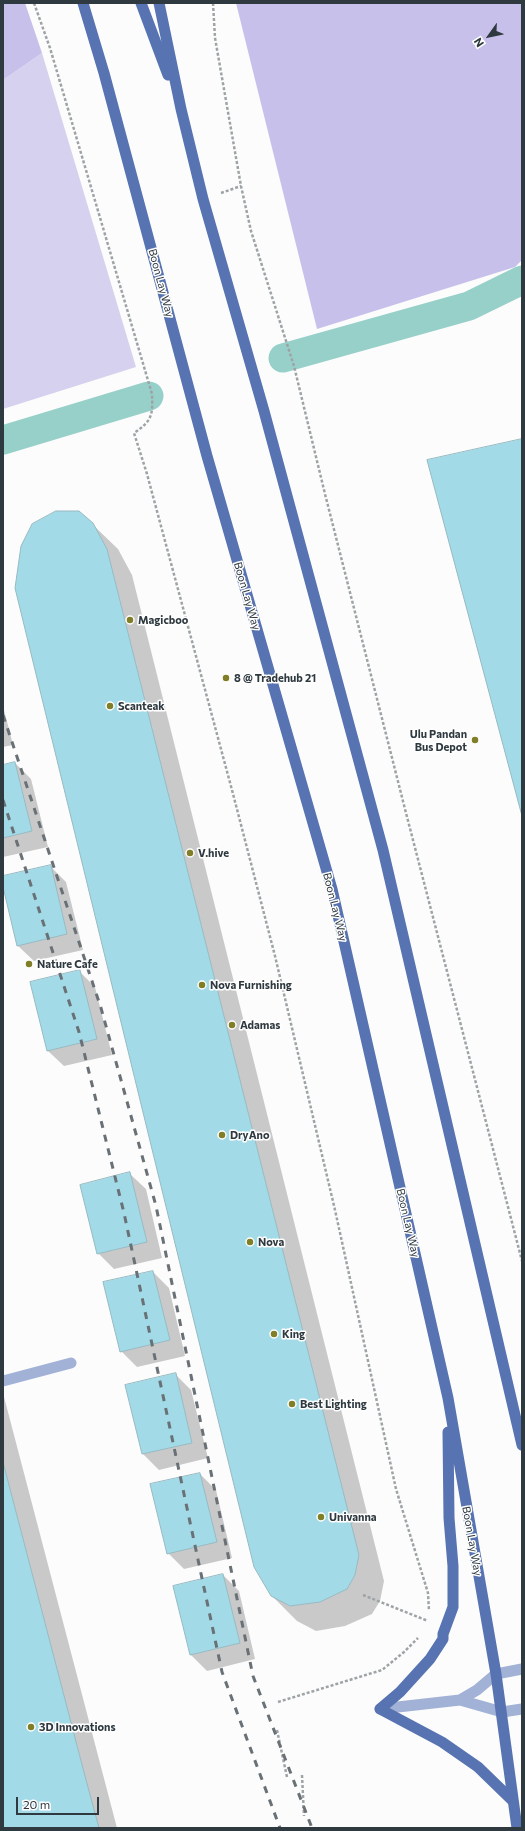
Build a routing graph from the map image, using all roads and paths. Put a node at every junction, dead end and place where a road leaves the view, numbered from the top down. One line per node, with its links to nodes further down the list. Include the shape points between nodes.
1 (34, 3): 13 (path, via 50,48 152,394 153,412 146,424 134,433 275,956 335,1210 396,1489 428,1593)
2 (83, 3): 10 (main road, Boon Lay Way, via 207,456 332,889)
3 (141, 3): 6 (main road)
4 (159, 3): 6 (main road)
5 (212, 3): 7 (path, via 215,38 251,231 294,366)
6 (181, 109): 11 (main road, via 203,199 264,411 383,850)
7 (522, 1261)
8 (71, 1363): 9 (street)
9 (3, 1380)
10 (448, 1398): 17 (main road, Boon Lay Way); 20 (main road, via 453,1607 443,1639 430,1659 400,1692)
11 (522, 1446)
12 (363, 1595): 13 (path)
13 (430, 1622): 14 (path)
14 (426, 1626)
15 (419, 1636): 19 (path, via 382,1670)
16 (522, 1670): 17 (street)
17 (496, 1674): 18 (street); 22 (main road, Boon Lay Way)
18 (460, 1700): 20 (street); 22 (street)
19 (278, 1702)
20 (380, 1709): 26 (main road, via 442,1742 478,1767)
21 (522, 1709): 22 (street)
22 (502, 1712): 26 (main road, Boon Lay Way)
23 (277, 1730): 25 (path)
24 (302, 1775): 27 (path)
25 (287, 1777)
26 (513, 1801): 28 (main road, Boon Lay Way)
27 (304, 1816)
28 (517, 1828)

